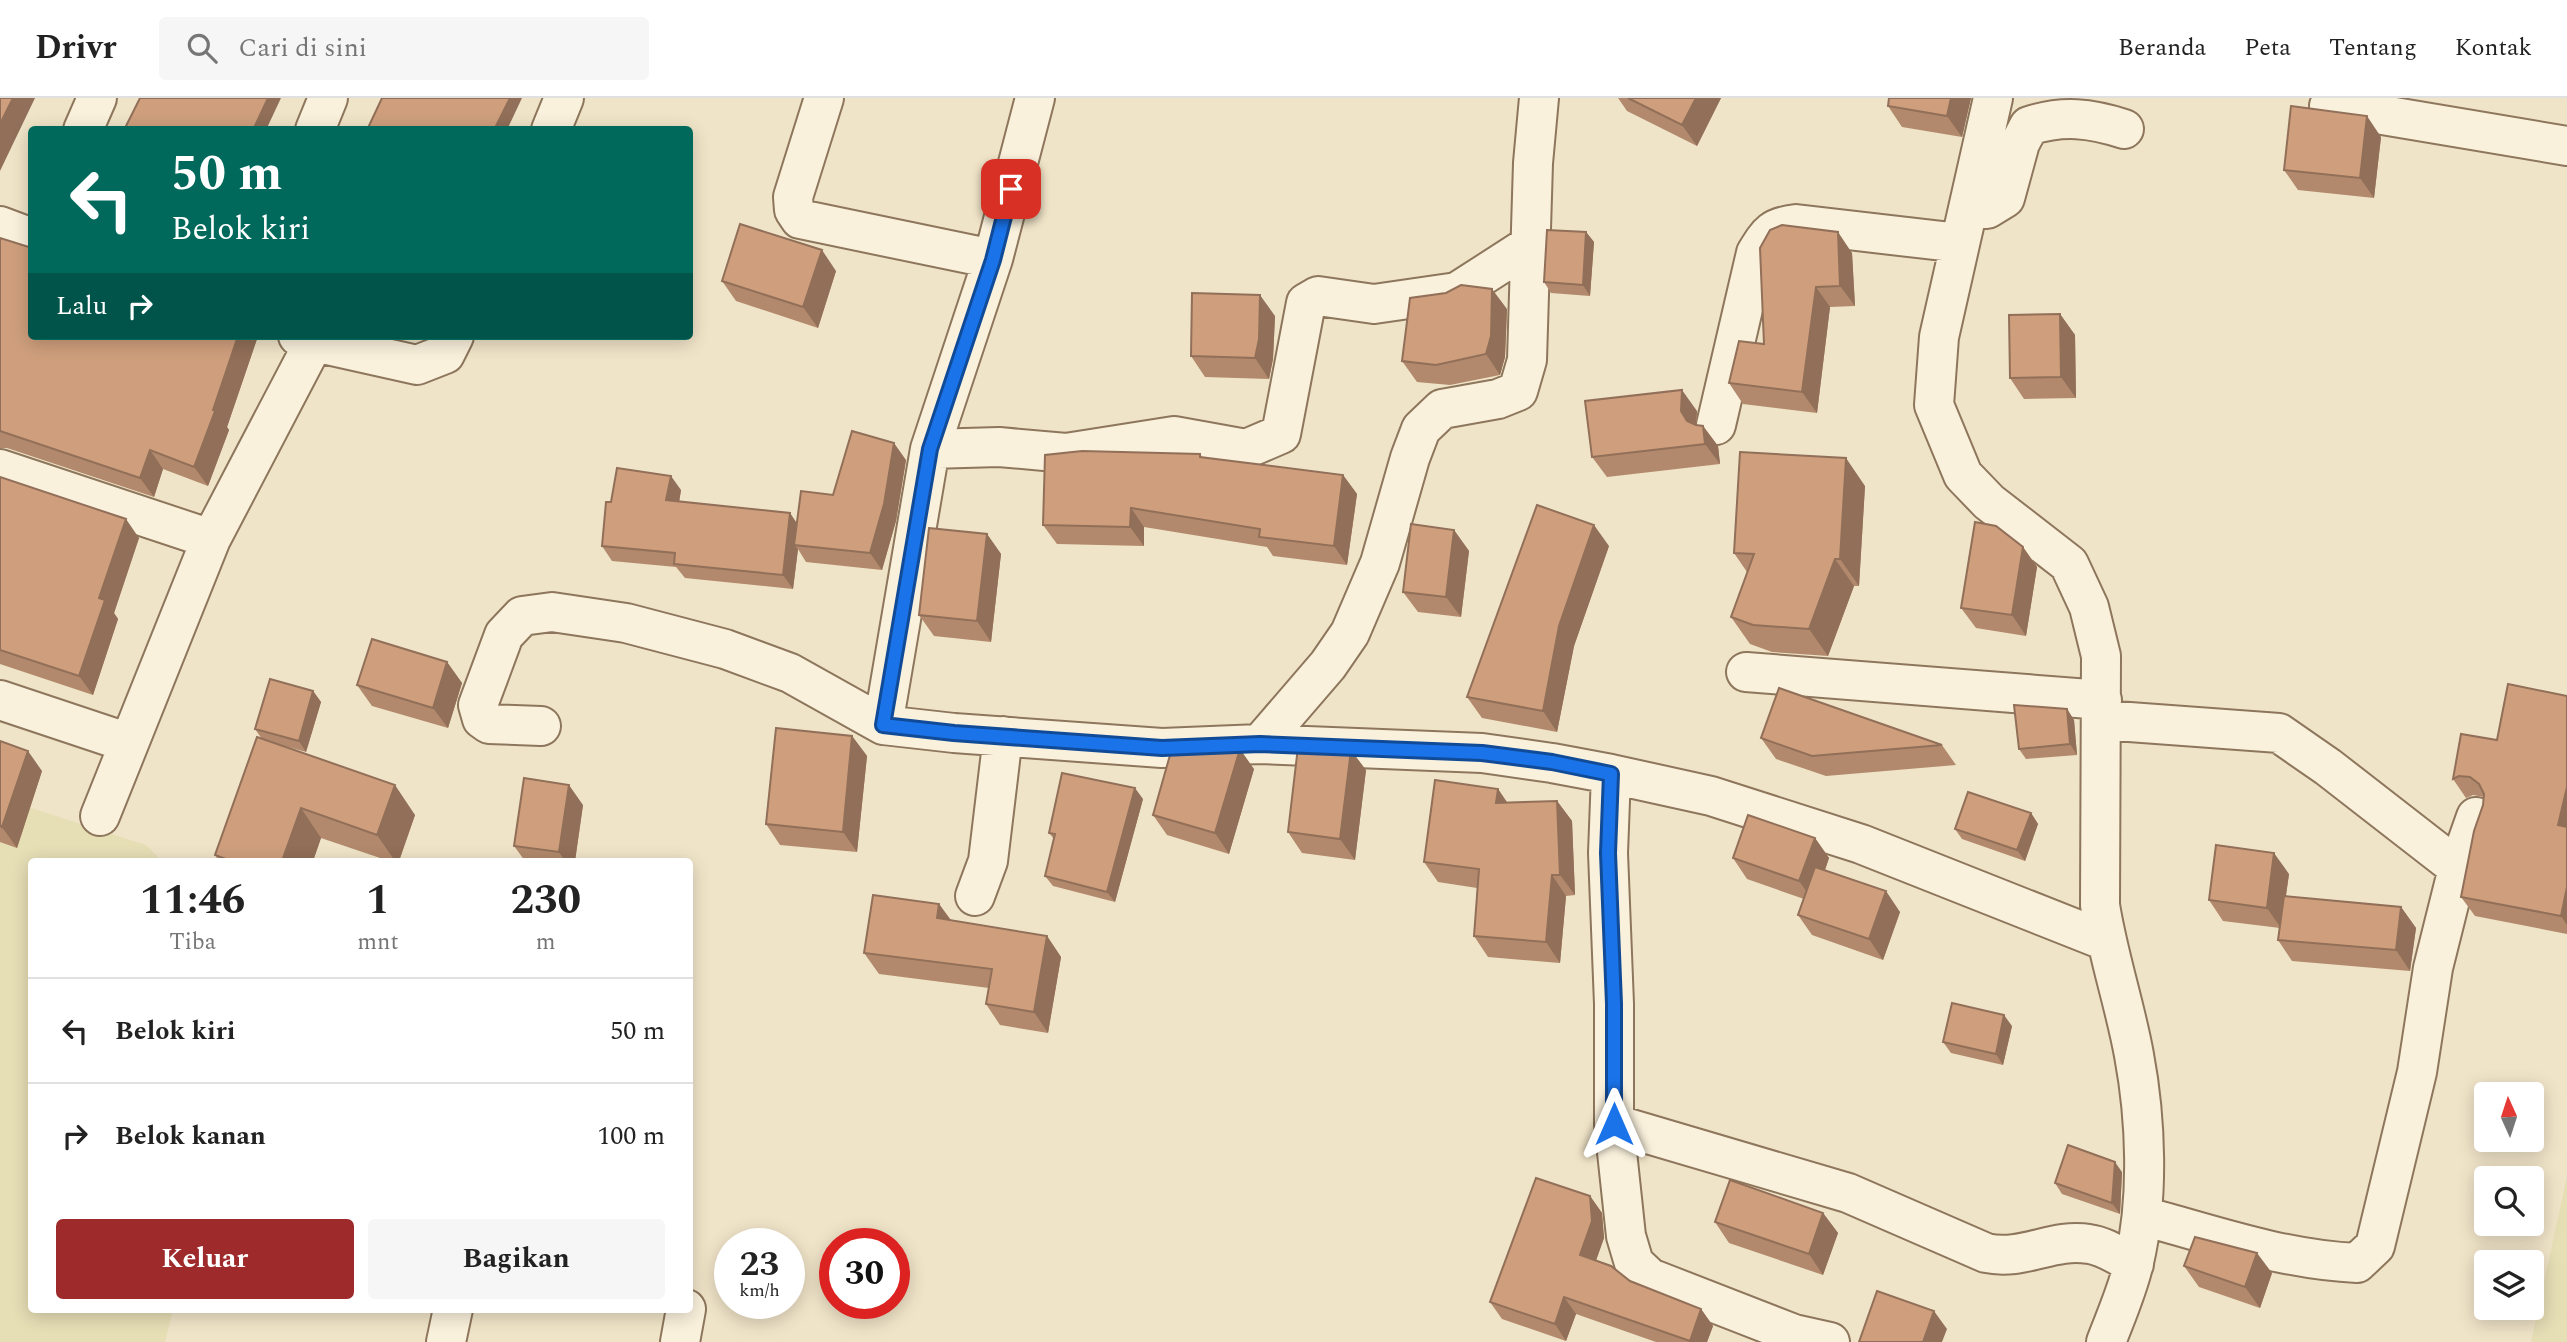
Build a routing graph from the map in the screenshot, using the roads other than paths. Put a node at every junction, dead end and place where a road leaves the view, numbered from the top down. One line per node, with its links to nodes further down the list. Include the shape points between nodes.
1 (97, 98): 9 (street)
2 (328, 98): 10 (street)
3 (564, 98): 11 (street)
4 (824, 98): 19 (street, via 793,197 800,219)
5 (1035, 98): 19 (street)
6 (1539, 98): 18 (street)
7 (1993, 98): 14 (street)
8 (2329, 106): 13 (street)
9 (85, 126)
10 (317, 126)
11 (553, 126)
12 (2124, 129): 14 (street, via 2099,121 2054,118 2029,126 2006,198 1987,209)
13 (2567, 146)
14 (1969, 207): 17 (street)
15 (0, 226): 16 (street)
16 (28, 236)
17 (1960, 243): 23 (street, via 1796,224 1768,233 1756,253); 29 (street, via 1939,337 1934,405 1963,475 1989,502 2069,564 2089,607 2101,656)
18 (1530, 245): 24 (street, via 1457,292 1374,304 1318,296 1306,303 1281,434 1246,449 1174,436 1066,453 999,447); 34 (street, via 1527,360 1517,391 1442,409 1421,429 1380,563 1350,633)
19 (993, 260): 24 (street)
20 (306, 340): 26 (street)
21 (310, 340): 22 (street, via 417,365 445,354)
22 (452, 340)
23 (1716, 425)
24 (930, 449): 30 (street)
25 (0, 469): 26 (street)
26 (211, 539): 33 (street)
27 (1746, 673): 29 (street)
28 (0, 700): 33 (street)
29 (2102, 710): 38 (street, via 2279,733); 40 (street, via 2100,905)
30 (883, 725): 31 (street, via 790,673 725,649 626,623 552,612 522,617 504,635 478,705 482,719 489,724); 32 (street)
31 (541, 726)
32 (1003, 736): 34 (street, via 1162,748); 39 (street, via 988,861)
33 (129, 743): 36 (street)
34 (1260, 744): 35 (street, via 1482,753)
35 (1611, 774): 40 (street, via 1712,796 1861,844); 41 (street, via 1608,853)
36 (100, 816)
37 (2476, 817): 38 (street)
38 (2458, 867): 42 (street, via 2433,968 2417,1072 2375,1246 2357,1263 2332,1262)
39 (975, 896)
40 (2106, 941): 42 (street, via 2134,1056 2142,1123)
41 (1614, 1124): 43 (street, via 1848,1193 1986,1253 2004,1257 2069,1243 2091,1244); 48 (street, via 1626,1236 1634,1263 1650,1278 1794,1334)
42 (2143, 1216): 43 (street)
43 (2134, 1264): 49 (street)
44 (452, 1313): 46 (street)
45 (685, 1313): 47 (street)
46 (446, 1342)
47 (680, 1342)
48 (1830, 1342)
49 (2106, 1342)

